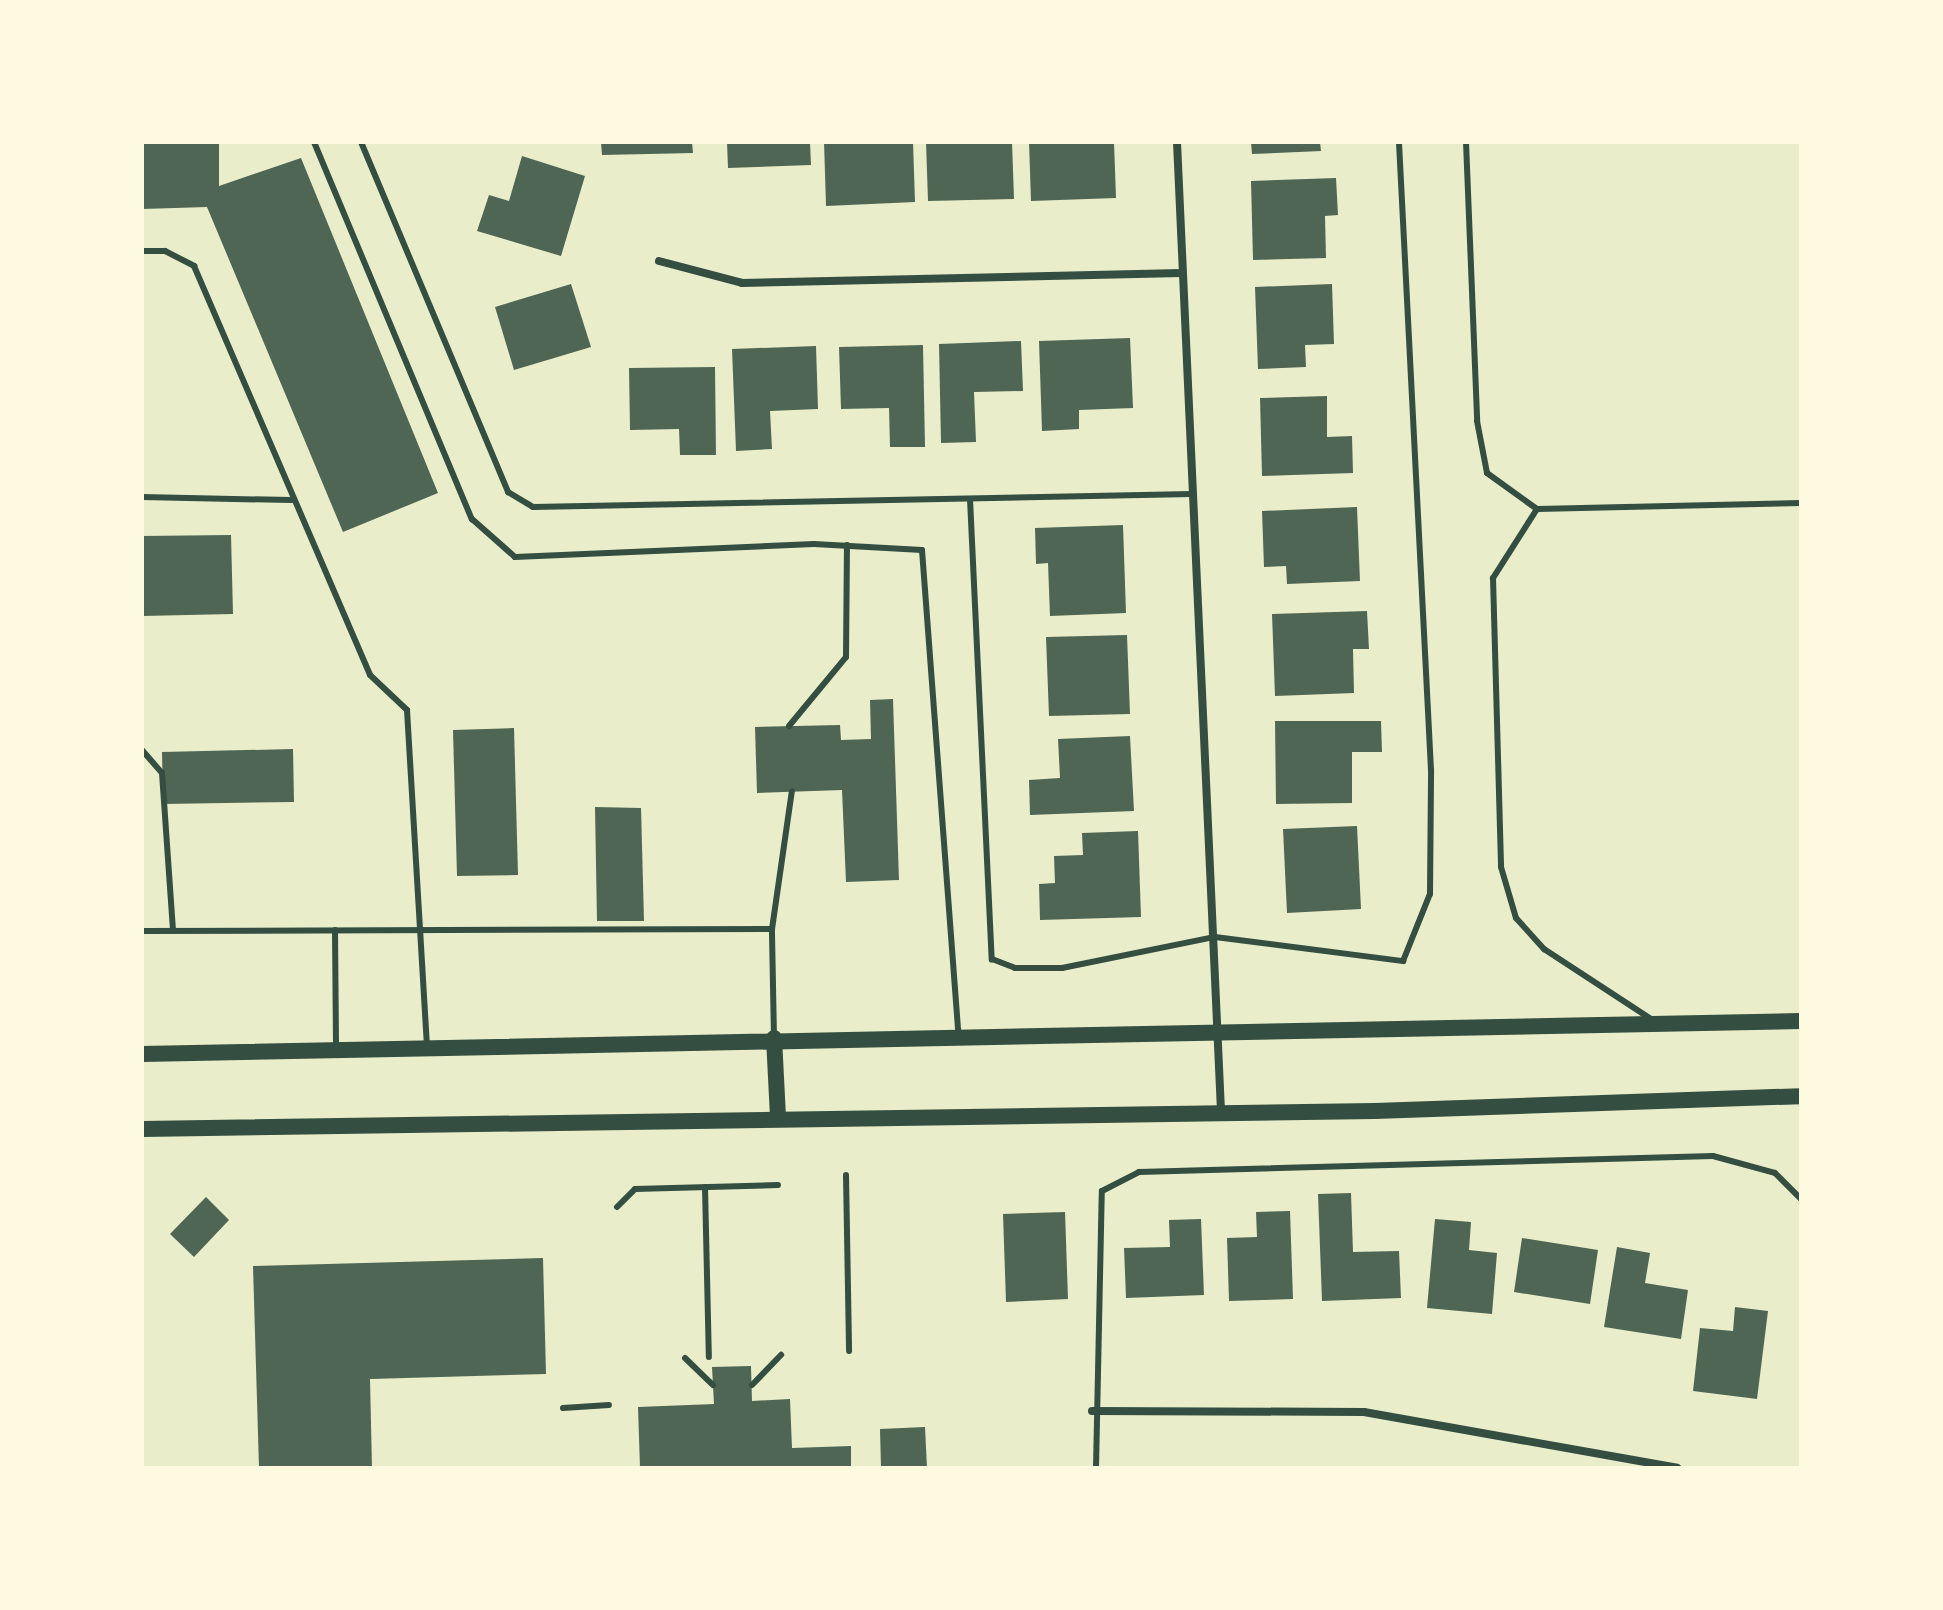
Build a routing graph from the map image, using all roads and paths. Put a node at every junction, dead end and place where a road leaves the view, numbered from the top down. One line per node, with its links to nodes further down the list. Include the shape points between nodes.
1 (314, 142): 15 (lane, via 472,519 515,557)
2 (361, 142): 11 (lane, via 508,492 533,507)
3 (1177, 142): 8 (street)
4 (1399, 142): 24 (lane, via 1431,770 1430,894 1403,961)
5 (1466, 142): 14 (lane, via 1477,421 1487,473)
6 (142, 251): 12 (lane, via 165,251 194,266)
7 (659, 261): 8 (street, via 742,283)
8 (1181, 273): 9 (street)
9 (1192, 494): 11 (lane); 24 (street)
10 (142, 497): 12 (lane)
11 (970, 499): 24 (lane, via 992,959 1015,968 1062,968)
12 (291, 500): 21 (lane, via 370,675 407,710)
13 (1801, 503): 14 (lane)
14 (1537, 509): 26 (lane, via 1493,578 1501,867 1516,918 1544,949)
15 (847, 545): 16 (lane, via 846,657); 28 (lane, via 922,550)
16 (789, 726)
17 (142, 750): 23 (lane, via 162,773)
18 (792, 791): 19 (lane)
19 (772, 929): 21 (lane); 29 (lane)
20 (335, 930): 21 (lane); 23 (lane); 31 (lane)
21 (423, 930): 30 (lane)
22 (142, 931): 23 (lane)
23 (173, 931)
24 (1215, 937): 27 (street)
25 (1801, 1021): 26 (main road)
26 (1658, 1023): 27 (main road)
27 (1218, 1029): 28 (main road); 34 (street)
28 (958, 1034): 29 (main road)
29 (774, 1038): 30 (main road); 35 (main road)
30 (427, 1047): 31 (main road)
31 (336, 1050): 32 (main road)
32 (142, 1054)
33 (1801, 1096): 34 (main road)
34 (1221, 1112): 35 (main road)
35 (778, 1116): 36 (main road)
36 (142, 1129)
37 (846, 1175): 42 (lane)
38 (778, 1185): 39 (lane)
39 (705, 1187): 41 (lane, via 635,1189); 44 (lane)
40 (1801, 1199): 50 (lane, via 1775,1173 1713,1156 1139,1172 1102,1191)
41 (617, 1207)
42 (849, 1351)
43 (781, 1355): 47 (lane)
44 (709, 1357)
45 (685, 1358): 46 (lane)
46 (713, 1385)
47 (752, 1385)
48 (609, 1405): 49 (lane)
49 (563, 1408)
50 (1092, 1411): 51 (lane); 52 (street, via 1364,1412)
51 (1096, 1468)
52 (1677, 1468)

